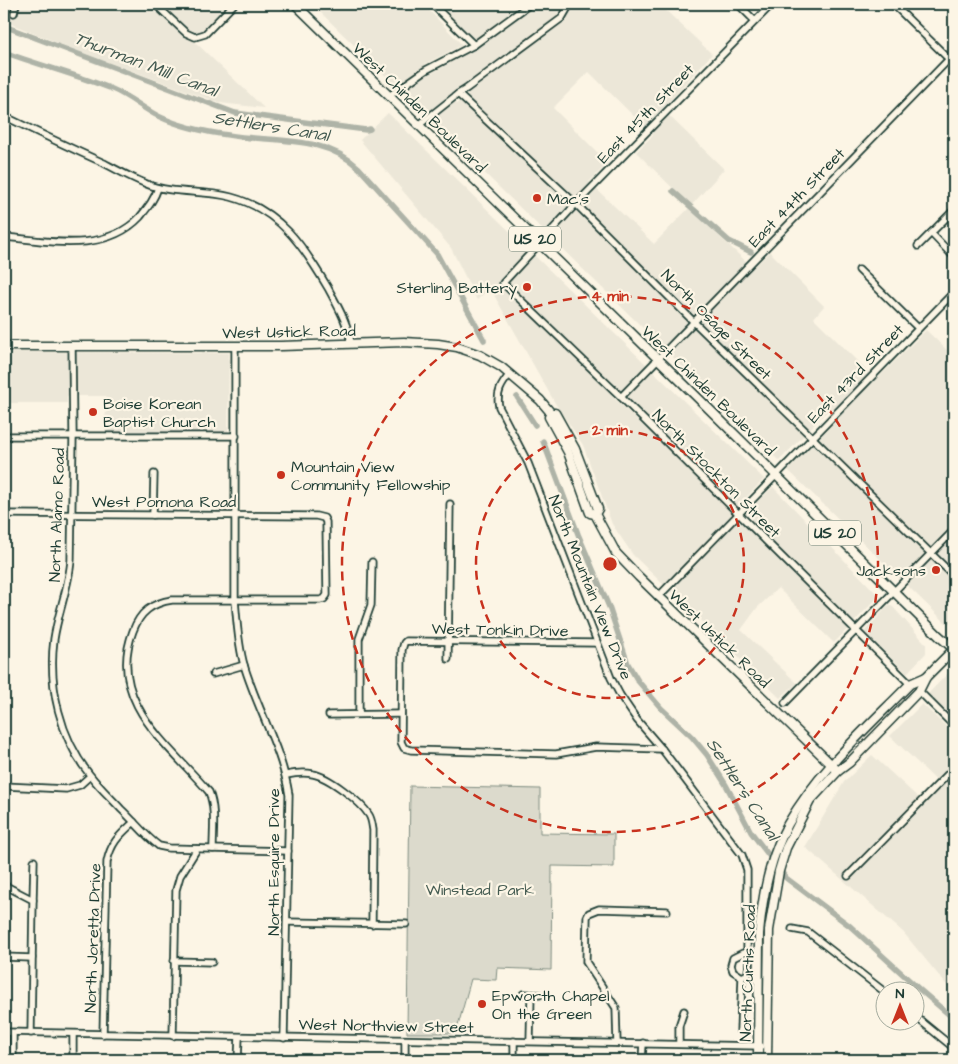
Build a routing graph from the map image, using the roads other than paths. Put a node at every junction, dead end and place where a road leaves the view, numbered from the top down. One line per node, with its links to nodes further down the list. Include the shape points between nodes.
1 (16, 4): 11 (street)
2 (155, 4): 3 (street, via 186,33 195,37 205,34)
3 (234, 4)
4 (295, 4): 16 (main road, West Chinden Boulevard / US 20)
5 (432, 4): 13 (street)
6 (530, 4): 13 (street)
7 (570, 4): 15 (street, via 562,18)
8 (738, 4): 12 (street)
9 (772, 4): 12 (street, East 45th Street)
10 (893, 4): 14 (street)
11 (14, 13)
12 (755, 21): 20 (street, East 45th Street)
13 (474, 45): 16 (street, via 426,70)
14 (953, 59): 30 (street, East 44th Street)
15 (458, 94): 18 (street); 20 (street, North Osage Street)
16 (389, 96): 18 (main road, West Chinden Boulevard / US 20)
17 (4, 116): 19 (street)
18 (419, 126): 24 (main road, West Chinden Boulevard / US 20)
19 (158, 188): 23 (street, via 151,204 136,221 104,239 83,243); 32 (street, via 231,197 278,222 309,256 344,318)
20 (576, 204): 24 (street, East 45th Street); 30 (street, North Osage Street)
21 (954, 210): 22 (street)
22 (931, 233): 25 (street); 26 (street)
23 (4, 237)
24 (539, 243): 28 (street, East 45th Street); 36 (main road, West Chinden Boulevard / US 20)
25 (918, 246)
26 (954, 257)
27 (859, 270): 31 (street)
28 (502, 283): 38 (street, North Stockton Street)
29 (954, 292): 31 (street, East 43rd Street)
30 (694, 322): 36 (street, East 44th Street); 42 (street, North Osage Street)
31 (918, 328): 42 (street, East 43rd Street)
32 (351, 344): 35 (main road, West Ustick Road); 37 (main road, West Ustick Road, via 404,342 456,347 480,355)
33 (4, 346): 34 (main road, West Ustick Road)
34 (72, 346): 35 (main road, West Ustick Road); 40 (street, North Alamo Road)
35 (235, 346): 41 (street, North Esquire Drive)
36 (658, 359): 38 (street, East 44th Street); 44 (main road, West Chinden Boulevard / US 20)
37 (510, 374): 56 (main road, West Ustick Road, via 551,413 549,417 568,452 590,513 595,514 616,553); 60 (street, North Mountain View Drive, via 499,390 499,407 528,463)
38 (621, 397): 46 (street, North Stockton Street)
39 (4, 436): 40 (street)
40 (73, 436): 41 (street); 48 (street, North Alamo Road)
41 (236, 436): 50 (street, North Esquire Drive)
42 (812, 437): 44 (street, East 43rd Street); 52 (street, North Osage Street)
43 (154, 474): 49 (street)
44 (776, 474): 46 (street, East 43rd Street); 55 (main road, West Chinden Boulevard / US 20)
45 (450, 504): 59 (street)
46 (738, 513): 56 (street, East 43rd Street); 58 (street, North Stockton Street)
47 (4, 514): 48 (street, West Pomona Road)
48 (71, 514): 49 (street, West Pomona Road); 78 (street, North Alamo Road, via 70,577 54,637 53,683 66,733)
49 (153, 514): 50 (street, West Pomona Road)
50 (236, 515): 57 (street, North Esquire Drive); 57 (street, West Pomona Road, via 324,518 326,595 320,600)
51 (954, 530): 52 (street)
52 (931, 554): 54 (street, North Osage Street); 55 (street)
53 (372, 562): 69 (street, via 371,605 359,639)
54 (954, 576)
55 (894, 591): 58 (street); 61 (main road, West Chinden Boulevard / US 20)
56 (658, 597): 74 (main road, West Ustick Road)
57 (235, 600): 63 (street, North Esquire Drive); 83 (street, via 161,601 138,620 128,658 131,688 140,713 209,792 213,810)
58 (856, 630): 66 (street, North Stockton Street); 68 (street)
59 (449, 642): 60 (street, West Tonkin Drive); 62 (street); 70 (street, West Tonkin Drive, via 409,640 404,643)
60 (596, 644): 73 (street, North Mountain View Drive, via 620,696)
61 (954, 648): 65 (main road, North Curtis Road)
62 (448, 659)
63 (244, 665): 64 (street); 77 (street, North Esquire Drive)
64 (213, 674)
65 (926, 677): 66 (main road, North Curtis Road); 67 (main road, North Curtis Road)
66 (910, 684): 74 (main road, North Curtis Road)
67 (919, 691): 72 (street); 76 (main road, North Curtis Road)
68 (785, 703)
69 (358, 714): 70 (street); 71 (street)
70 (401, 714): 73 (street, via 401,742 404,748 411,750 556,754 596,747)
71 (329, 715)
72 (954, 726)
73 (662, 749): 86 (street, North Mountain View Drive, via 742,855)
74 (830, 765): 76 (main road, West Ustick Road); 81 (main road, North Curtis Road, via 788,826)
75 (954, 768): 87 (street)
76 (838, 771): 81 (main road, North Curtis Road, via 810,801)
77 (286, 775): 84 (street, North Esquire Drive); 92 (street, via 300,772 324,778 362,806 370,816 373,830)
78 (90, 776): 79 (street, via 80,785 66,789); 80 (street, North Alamo Road)
79 (4, 786)
80 (134, 822): 82 (street, North Alamo Road, via 159,846); 112 (street, North Joretta Drive, via 116,839 107,862)
81 (783, 847): 122 (main road, North Curtis Road, via 766,885 759,934); 123 (main road, North Curtis Road, via 769,930)
82 (197, 849): 83 (street, North Alamo Road); 98 (street, via 180,876 176,890)
83 (213, 849): 84 (street, North Alamo Road)
84 (288, 851): 91 (street, North Esquire Drive)
85 (34, 860): 89 (street)
86 (747, 870): 95 (street, North Curtis Road)
87 (848, 876)
88 (4, 885): 89 (street)
89 (33, 900): 97 (street)
90 (667, 911): 119 (street, via 599,909 589,912 587,917 586,962 616,1008)
91 (287, 922): 92 (street); 115 (street, North Esquire Drive)
92 (372, 924): 93 (street)
93 (406, 924)
94 (792, 929): 101 (street, via 808,932)
95 (747, 954): 100 (street, North Curtis Road, via 749,970 746,976); 100 (street, North Curtis Road, via 736,955 732,960 733,971)
96 (4, 957): 97 (street)
97 (32, 958): 110 (street)
98 (174, 961): 99 (street); 113 (street)
99 (212, 962)
100 (742, 976): 107 (street, North Curtis Road)
101 (876, 986)
102 (523, 994): 103 (street)
103 (531, 995): 104 (street); 118 (street)
104 (540, 995)
105 (684, 1011): 121 (street, via 679,1026)
106 (926, 1025): 124 (street)
107 (740, 1030)
108 (4, 1032): 109 (street, West Northview Street)
109 (13, 1032): 110 (street, West Northview Street); 125 (street)
110 (31, 1033): 111 (street, West Northview Street)
111 (73, 1034): 112 (street, West Northview Street); 126 (street)
112 (103, 1034): 113 (street, West Northview Street)
113 (172, 1036): 114 (street, West Northview Street)
114 (238, 1037): 115 (street, West Northview Street); 127 (street)
115 (284, 1038): 116 (street, West Northview Street)
116 (405, 1040): 117 (street, West Northview Street); 128 (street)
117 (514, 1041): 118 (street, West Northview Street); 129 (street)
118 (530, 1041): 119 (street, West Northview Street)
119 (617, 1043): 120 (street, West Northview Street)
120 (643, 1043): 121 (street, West Northview Street); 130 (street)
121 (679, 1044): 122 (street, West Northview Street)
122 (758, 1046): 123 (street, West Northview Street); 131 (main road, North Curtis Road)
123 (767, 1046): 132 (main road, North Curtis Road)
124 (954, 1048)
125 (13, 1060)
126 (73, 1060)
127 (238, 1060)
128 (405, 1060)
129 (514, 1060)
130 (642, 1060)
131 (758, 1060)
132 (767, 1060)

